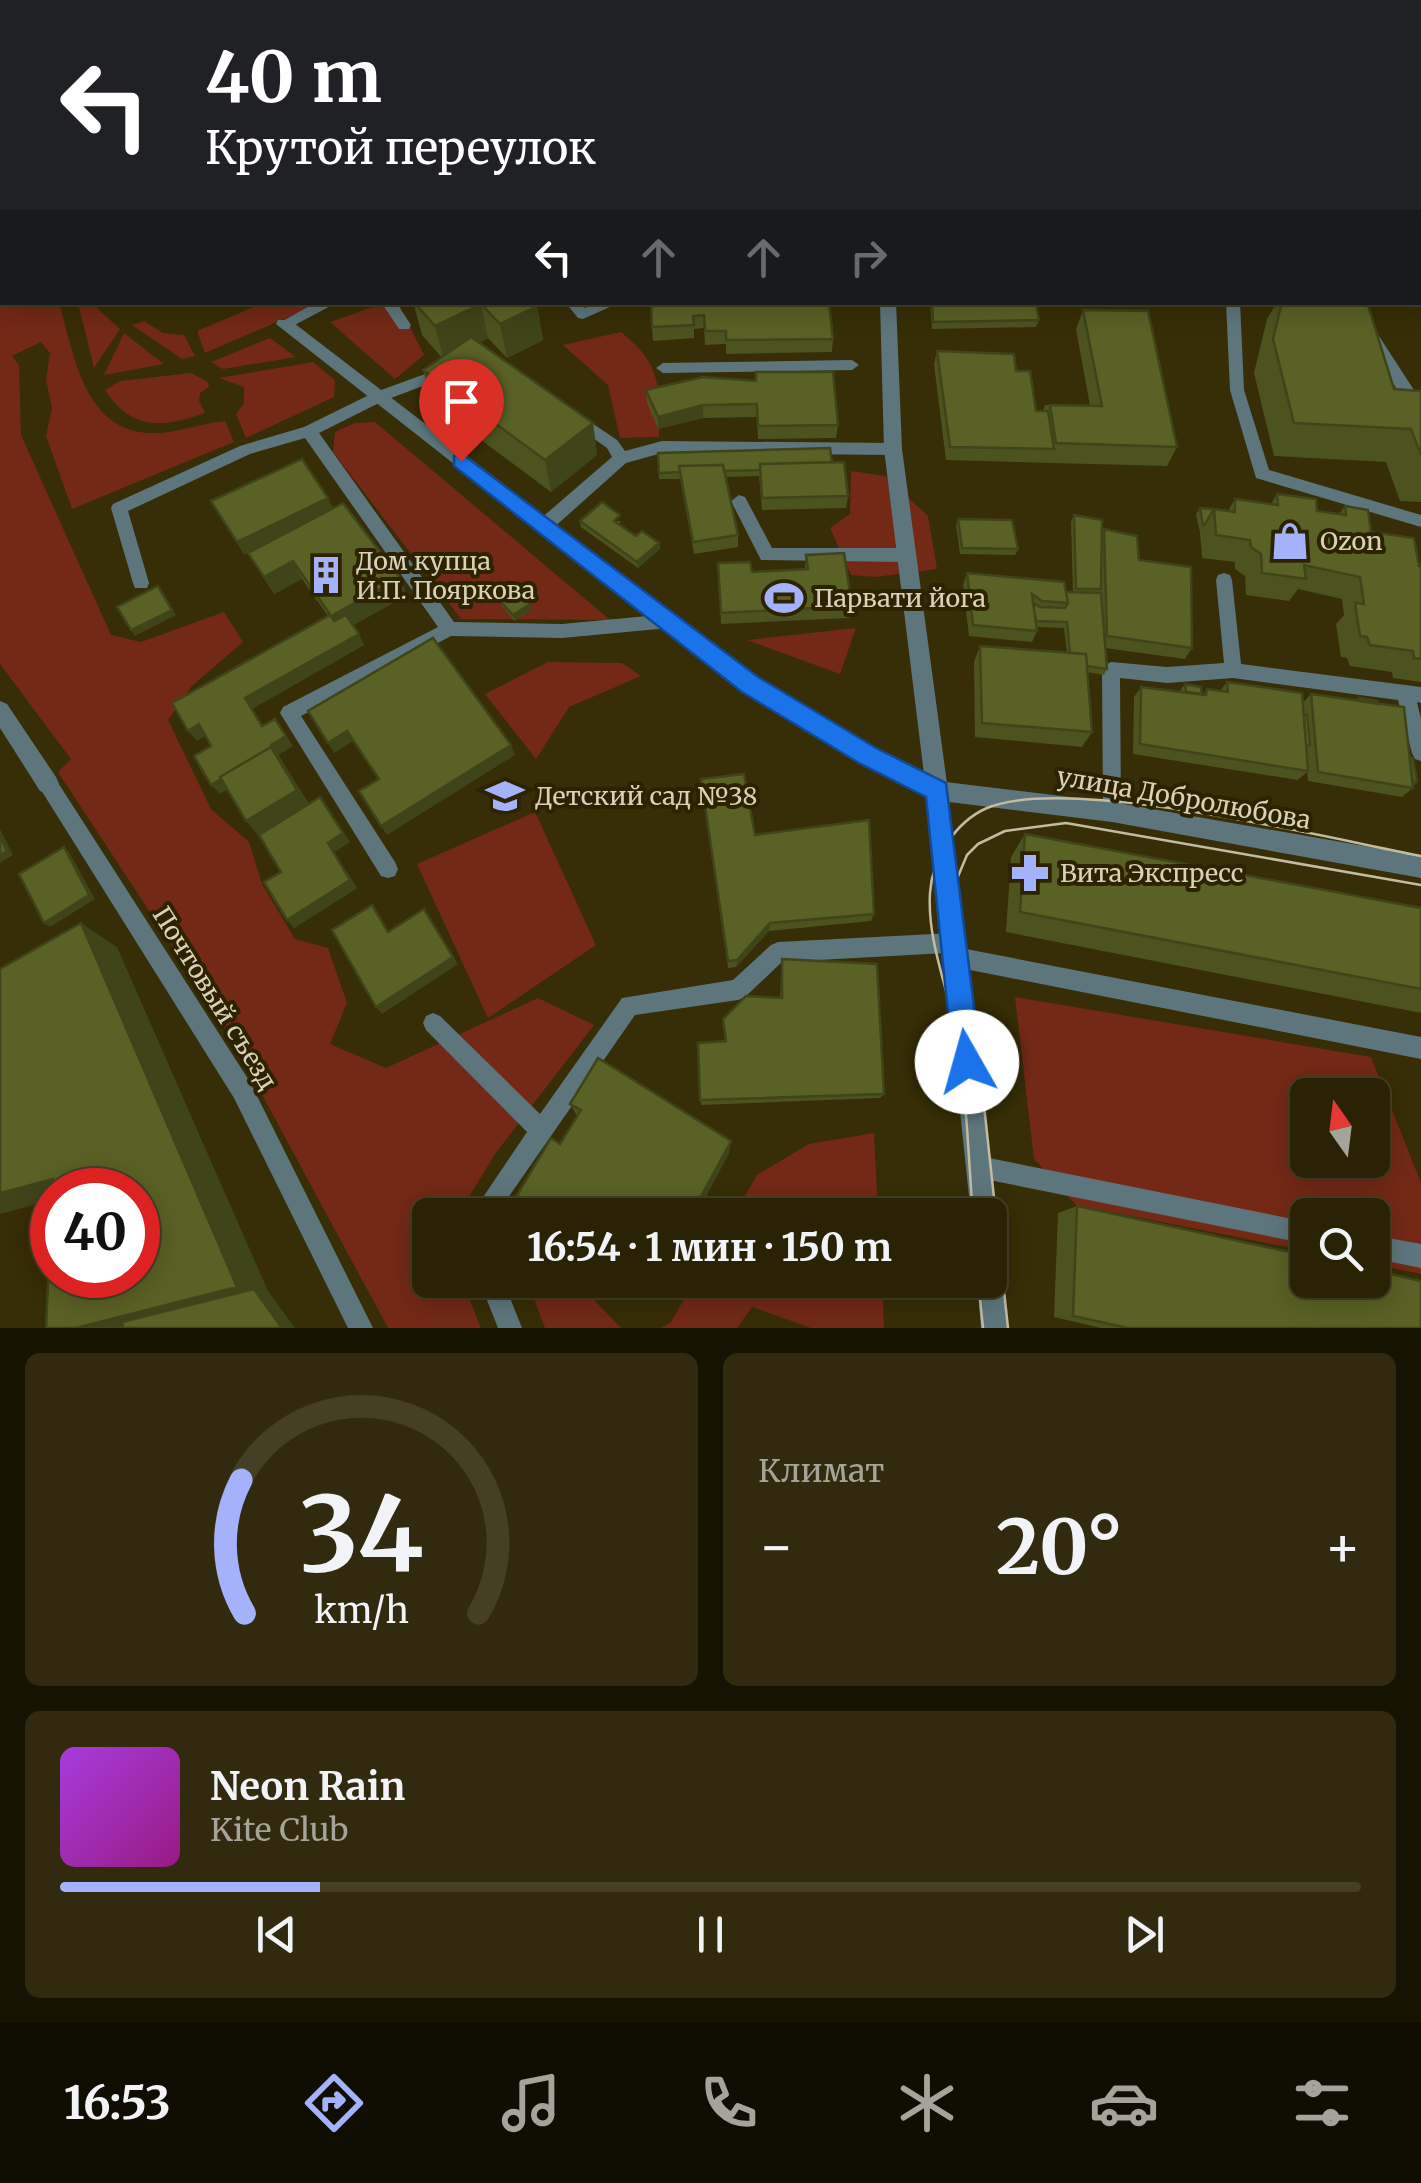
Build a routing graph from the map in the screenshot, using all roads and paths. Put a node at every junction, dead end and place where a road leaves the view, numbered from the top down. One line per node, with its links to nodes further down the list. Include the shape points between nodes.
1 (325, 305): 8 (lane)
2 (390, 305): 9 (lane)
3 (575, 305): 4 (lane, via 583,314)
4 (606, 305)
5 (888, 305): 17 (street)
6 (1234, 305): 20 (lane, via 1236,390 1262,474)
7 (1351, 305): 14 (lane)
8 (284, 324): 13 (street, улица Добролюбова)
9 (404, 325)
10 (463, 365): 13 (lane)
11 (852, 365): 12 (lane)
12 (663, 368)
13 (378, 397): 16 (lane); 21 (street, улица Добролюбова)
14 (1421, 407)
15 (565, 412): 18 (lane, via 612,444)
16 (309, 431): 24 (lane, via 245,450 119,508); 26 (lane)
17 (893, 449): 18 (lane, via 662,447); 22 (street)
18 (621, 458): 21 (lane)
19 (739, 501): 22 (lane, via 768,555)
20 (1421, 521)
21 (545, 525): 25 (street, улица Добролюбова)
22 (904, 555): 32 (street)
23 (1224, 580): 27 (lane)
24 (141, 582)
25 (669, 622): 26 (lane, via 562,631); 32 (street, улица Добролюбова, via 750,684)
26 (449, 629): 35 (lane, via 289,713)
27 (1233, 670): 28 (lane); 33 (lane, via 1111,670)
28 (1413, 694): 30 (lane)
29 (0, 710): 31 (street, Почтовый съезд)
30 (1421, 753)
31 (48, 784): 48 (lane, Почтовый съезд, via 242,1090)
32 (937, 791): 33 (street, улица Добролюбова); 36 (street)
33 (1112, 812): 34 (street, улица Добролюбова)
34 (1421, 867)
35 (388, 869)
36 (954, 950): 38 (lane); 39 (lane, via 778,952 738,990 629,1005); 40 (street)
37 (434, 1023): 39 (lane)
38 (1421, 1048)
39 (540, 1131): 41 (lane)
40 (979, 1167): 42 (street); 43 (lane)
41 (494, 1198)
42 (982, 1198)
43 (1290, 1229)
44 (1390, 1250): 45 (lane)
45 (1421, 1256)
46 (498, 1298): 49 (lane)
47 (992, 1298): 50 (street)
48 (362, 1328)
49 (510, 1328)
50 (994, 1328)

